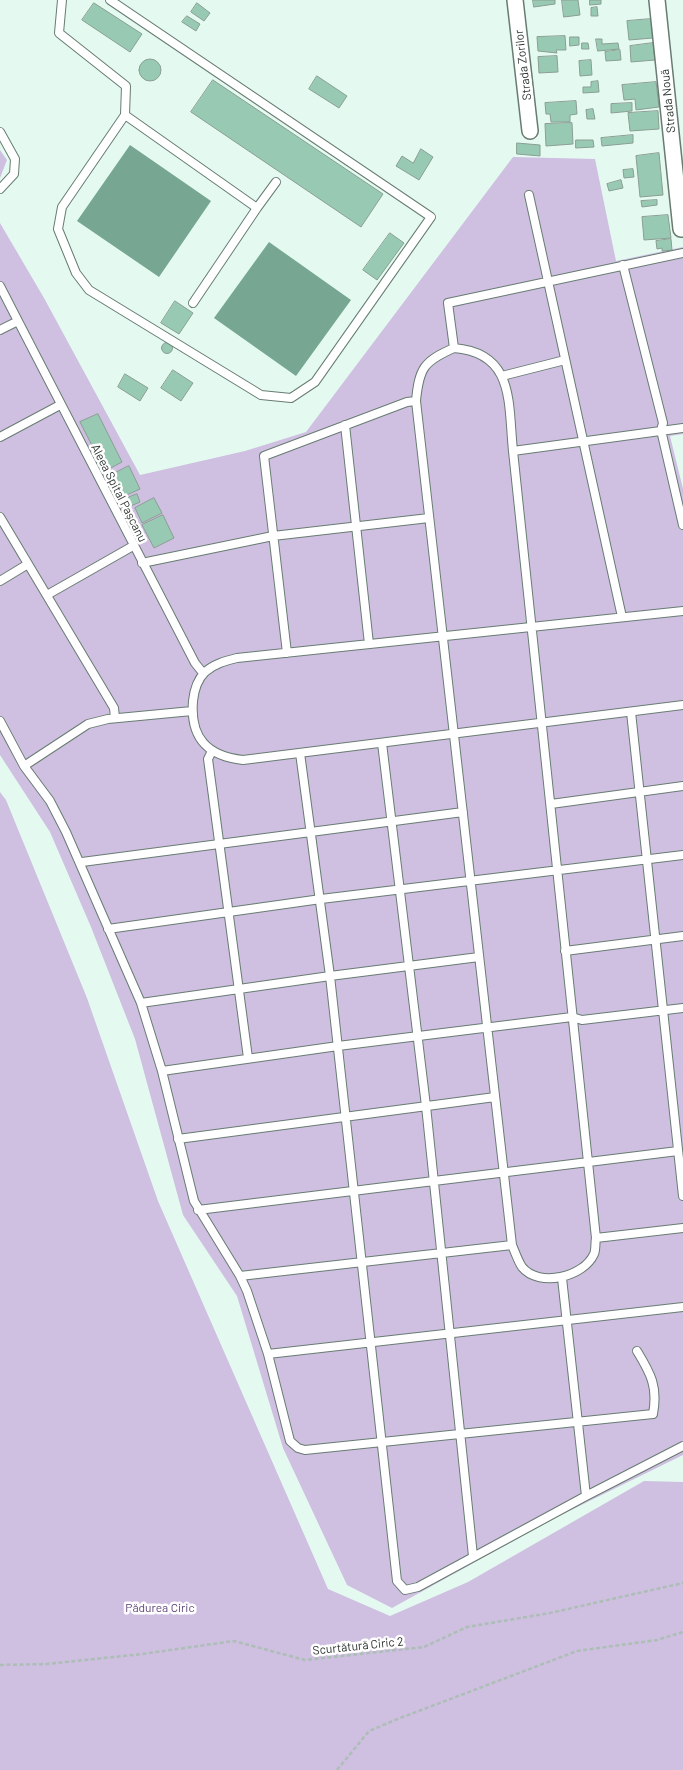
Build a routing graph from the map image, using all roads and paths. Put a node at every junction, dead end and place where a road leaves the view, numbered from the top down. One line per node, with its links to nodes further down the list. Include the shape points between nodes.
1 (62, 0): 5 (lane, via 59,33 126,86)
2 (110, 0): 5 (lane, via 431,217 315,382 291,398 262,396 89,290 76,273 58,229 62,207)
3 (515, 0): 6 (street, Strada Zorilor)
4 (657, 0): 12 (street, Strada Nouă)
5 (125, 115): 11 (lane)
6 (530, 131)
7 (0, 132): 9 (lane, via 15,159 14,174)
8 (276, 182): 11 (lane)
9 (0, 189)
10 (529, 195): 15 (lane)
11 (257, 208): 17 (lane)
12 (683, 229)
13 (683, 253): 14 (lane)
14 (623, 266): 15 (lane); 27 (lane, via 663,423)
15 (548, 283): 20 (lane, via 448,303); 21 (lane)
16 (0, 286): 18 (lane, Aleea Spital Pașcanu)
17 (193, 303)
18 (18, 322): 19 (lane); 24 (lane, Aleea Spital Pașcanu)
19 (0, 330)
20 (454, 348): 22 (lane, via 472,350 491,359); 23 (lane, via 432,358 418,379)
21 (565, 360): 22 (lane); 29 (lane)
22 (502, 376): 30 (lane)
23 (416, 401): 25 (lane); 32 (lane)
24 (60, 405): 28 (lane); 36 (lane, Aleea Spital Pașcanu)
25 (345, 425): 34 (lane); 35 (lane, via 264,456)
26 (683, 428): 27 (lane)
27 (661, 430): 29 (lane); 33 (lane)
28 (0, 437)
29 (583, 441): 30 (lane); 42 (lane)
30 (514, 451): 43 (lane)
31 (0, 517): 38 (lane)
32 (429, 518): 34 (lane); 44 (lane)
33 (683, 525)
34 (356, 526): 35 (lane); 45 (lane)
35 (273, 536): 37 (lane); 46 (lane)
36 (133, 546): 37 (lane, Aleea Spital Pașcanu); 40 (lane)
37 (142, 563): 47 (lane, Aleea Spital Pașcanu)
38 (28, 564): 39 (lane); 40 (lane)
39 (0, 581)
40 (47, 595): 51 (lane, via 114,708)
41 (683, 611): 42 (lane)
42 (622, 617): 43 (lane)
43 (534, 627): 44 (lane); 53 (lane)
44 (444, 636): 45 (lane); 54 (lane)
45 (369, 644): 46 (lane)
46 (287, 653): 47 (lane, via 237,658 218,663)
47 (203, 673): 49 (lane, via 194,692)
48 (683, 705): 50 (lane)
49 (192, 711): 51 (lane); 56 (lane, via 194,728)
50 (631, 712): 53 (lane); 60 (lane)
51 (115, 718): 58 (lane, via 88,724)
52 (0, 722): 58 (lane)
53 (543, 722): 54 (lane); 61 (lane)
54 (455, 734): 55 (lane); 62 (lane)
55 (382, 743): 57 (lane); 63 (lane)
56 (212, 751): 57 (lane, via 227,758 243,760); 65 (lane, via 208,759)
57 (300, 753): 64 (lane)
58 (24, 766): 68 (lane, via 50,801)
59 (683, 786): 60 (lane)
60 (640, 792): 61 (lane); 67 (lane)
61 (551, 804): 69 (lane)
62 (464, 812): 63 (lane); 70 (lane)
63 (392, 821): 64 (lane); 71 (lane)
64 (311, 831): 65 (lane); 72 (lane)
65 (219, 844): 68 (lane); 73 (lane)
66 (683, 856): 67 (lane)
67 (647, 861): 69 (lane); 76 (lane)
68 (82, 862): 74 (lane)
69 (558, 872): 70 (lane); 77 (lane)
70 (471, 881): 71 (lane); 78 (lane)
71 (400, 890): 72 (lane); 79 (lane)
72 (321, 899): 73 (lane); 80 (lane)
73 (228, 912): 74 (lane); 81 (lane)
74 (108, 929): 82 (lane)
75 (683, 936): 76 (lane)
76 (656, 940): 77 (lane); 84 (lane)
77 (565, 952): 85 (lane)
78 (480, 957): 79 (lane); 86 (lane)
79 (409, 966): 80 (lane); 87 (lane)
80 (330, 976): 81 (lane); 88 (lane)
81 (238, 988): 82 (lane); 89 (lane)
82 (141, 1003): 90 (lane)
83 (683, 1008): 84 (lane)
84 (663, 1011): 85 (lane, via 582,1020); 95 (lane)
85 (572, 1017): 86 (lane); 96 (lane)
86 (487, 1027): 87 (lane); 91 (lane)
87 (417, 1036): 88 (lane); 92 (lane)
88 (338, 1046): 89 (lane); 93 (lane)
89 (248, 1058): 90 (lane)
90 (162, 1071): 94 (lane)
91 (495, 1097): 92 (lane); 97 (lane)
92 (426, 1106): 93 (lane); 98 (lane)
93 (346, 1115): 94 (lane); 99 (lane)
94 (178, 1139): 101 (lane)
95 (678, 1151): 96 (lane); 100 (lane)
96 (588, 1162): 97 (lane); 103 (lane)
97 (504, 1172): 98 (lane); 104 (lane)
98 (433, 1180): 99 (lane); 105 (lane)
99 (354, 1190): 101 (lane); 106 (lane)
100 (683, 1196)
101 (198, 1210): 107 (lane)
102 (683, 1228): 103 (lane)
103 (596, 1238): 108 (lane, via 594,1254 581,1268)
104 (512, 1245): 105 (lane); 108 (lane, via 523,1268 543,1278)
105 (440, 1254): 106 (lane); 111 (lane)
106 (361, 1262): 107 (lane); 112 (lane)
107 (240, 1276): 114 (lane)
108 (562, 1278): 110 (lane)
109 (683, 1306): 110 (lane)
110 (566, 1321): 111 (lane); 115 (lane)
111 (449, 1334): 112 (lane); 116 (lane)
112 (371, 1343): 114 (lane); 117 (lane)
113 (637, 1351): 115 (lane, via 651,1375 656,1397 653,1414)
114 (268, 1354): 117 (lane, via 290,1441 298,1448)
115 (576, 1422): 116 (lane); 119 (lane)
116 (460, 1434): 117 (lane); 120 (lane)
117 (381, 1442): 120 (lane, via 397,1581 405,1590 418,1587)
118 (683, 1446): 119 (lane)
119 (586, 1496): 120 (lane)
120 (473, 1556)
121 (683, 1582): 123 (path, Scurtătură Ciric 2, via 550,1613 467,1627 424,1647 305,1660 234,1641 47,1664)
122 (683, 1632): 124 (path, via 657,1640 577,1651 395,1720 369,1731)
123 (0, 1665)
124 (337, 1770)

